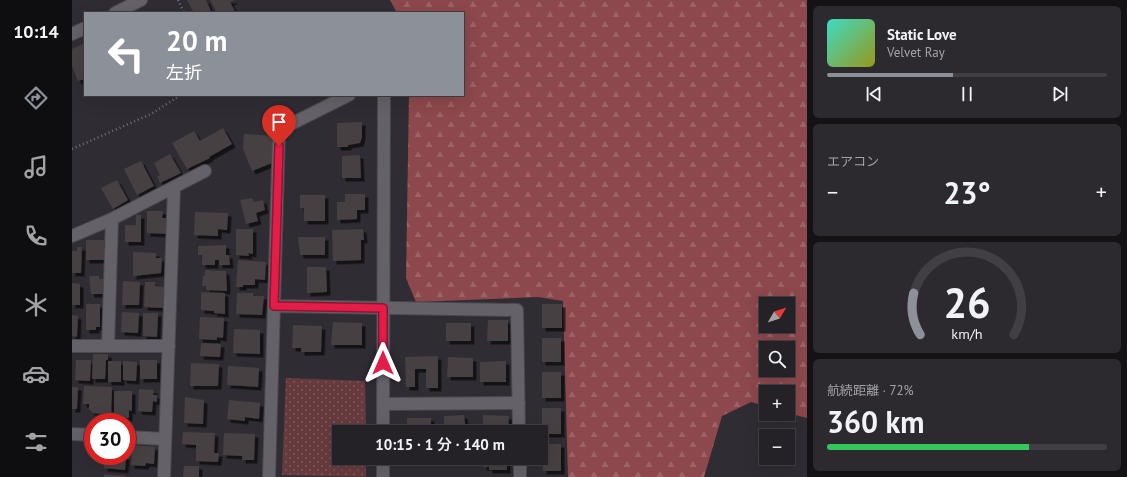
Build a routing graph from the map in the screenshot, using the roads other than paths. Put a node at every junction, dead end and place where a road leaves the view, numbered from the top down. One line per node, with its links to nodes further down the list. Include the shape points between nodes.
1 (141, 0): 2 (street)
2 (117, 12)
3 (84, 28): 4 (street)
4 (72, 34)
5 (347, 96): 11 (street, via 279,130)
6 (384, 96): 12 (street)
7 (205, 171): 8 (street)
8 (174, 188): 9 (street); 15 (street)
9 (112, 219): 10 (street); 14 (street)
10 (72, 236)
11 (274, 306): 12 (street); 27 (street)
12 (383, 308): 16 (street, via 517,310); 17 (street)
13 (72, 346): 14 (street)
14 (108, 346): 15 (street)
15 (169, 346): 23 (street)
16 (519, 403): 17 (street); 19 (street)
17 (383, 404): 18 (street)
18 (383, 425)
19 (519, 425)
20 (72, 434): 21 (street)
21 (84, 435)
22 (136, 437): 23 (street)
23 (166, 439): 26 (street)
24 (383, 465): 28 (street)
25 (520, 465): 29 (street)
26 (164, 477)
27 (269, 477)
28 (383, 477)
29 (520, 477)

